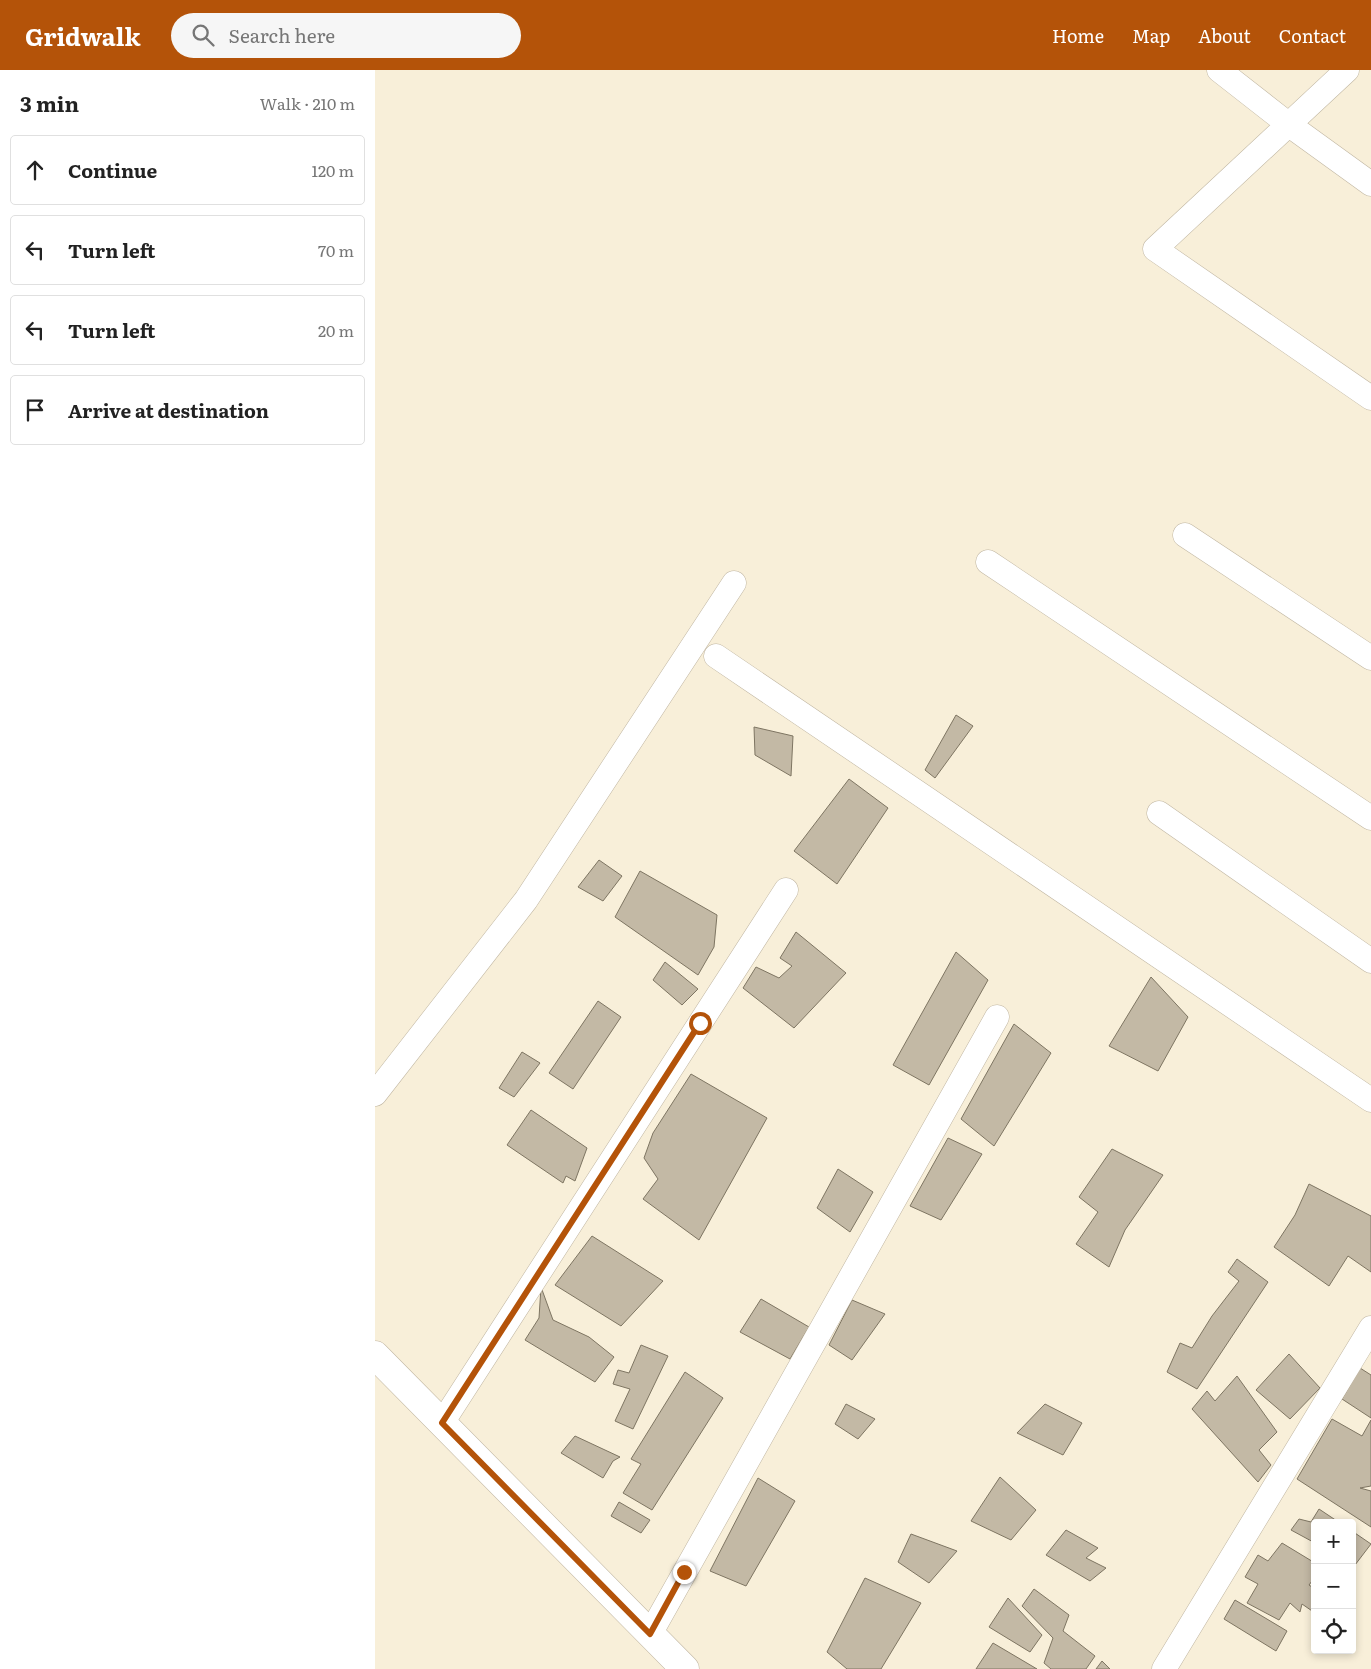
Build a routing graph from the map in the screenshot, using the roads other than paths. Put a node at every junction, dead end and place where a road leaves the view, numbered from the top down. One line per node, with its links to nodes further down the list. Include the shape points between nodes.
1 (1219, 70): 3 (street)
2 (1347, 70): 3 (street)
3 (1288, 124): 4 (street); 5 (street, via 1155,249)
4 (1371, 184)
5 (1371, 398)
6 (1185, 536): 10 (street)
7 (988, 562): 12 (street)
8 (733, 583): 16 (street, via 526,900)
9 (716, 656): 17 (street)
10 (1371, 658)
11 (1159, 813): 14 (street)
12 (1371, 818)
13 (786, 890): 20 (street)
14 (1371, 961)
15 (997, 1017): 21 (street)
16 (375, 1094)
17 (1371, 1100)
18 (1371, 1328): 23 (street)
19 (375, 1355): 20 (main road)
20 (442, 1423): 21 (main road)
21 (650, 1634): 22 (main road)
22 (685, 1669)
23 (1164, 1669)

